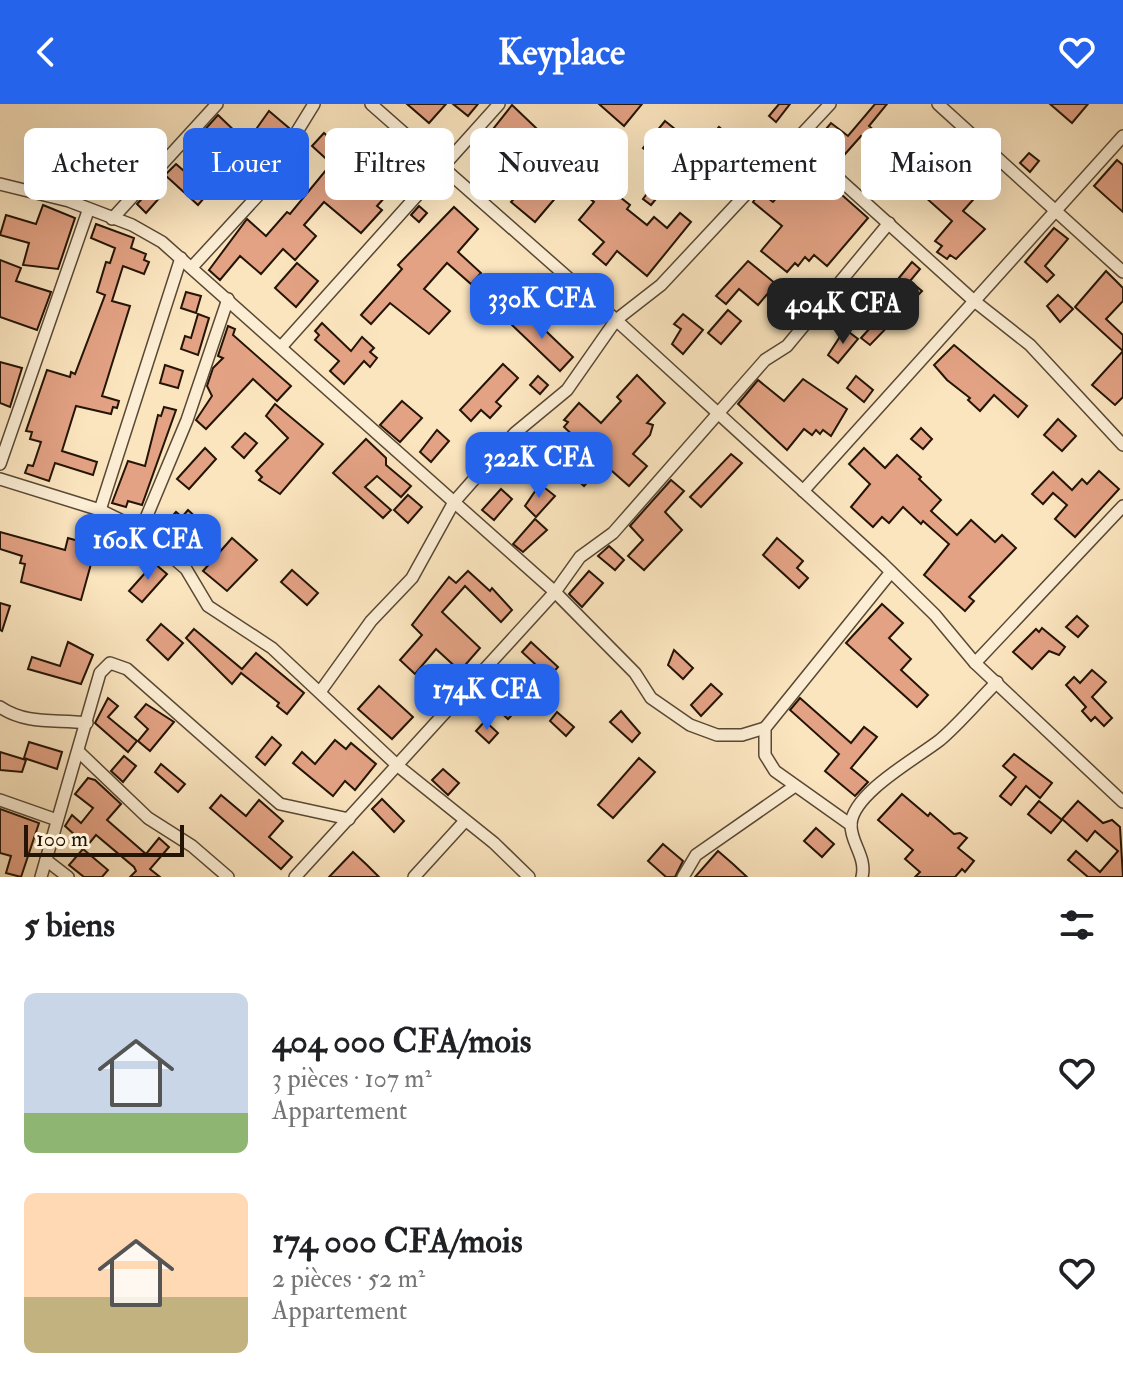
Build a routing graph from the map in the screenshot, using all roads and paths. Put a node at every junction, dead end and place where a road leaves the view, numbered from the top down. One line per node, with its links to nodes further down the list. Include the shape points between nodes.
1 (217, 104): 18 (street)
2 (314, 104): 21 (street, via 275,177)
3 (371, 104): 7 (street)
4 (499, 104): 10 (street)
5 (830, 104): 8 (street)
6 (938, 104): 16 (street)
7 (398, 128)
8 (809, 128)
9 (1123, 136): 16 (street)
10 (454, 155)
11 (454, 177): 25 (street)
12 (845, 184): 19 (street)
13 (1, 188): 17 (street, via 69,201)
14 (413, 200): 26 (street)
15 (741, 200): 25 (street, via 661,285)
16 (1055, 208): 22 (street); 24 (street)
17 (88, 211): 18 (street); 29 (street)
18 (112, 219): 20 (street, via 132,225)
19 (889, 223): 24 (street); 27 (street, via 787,346 765,360)
20 (181, 258): 21 (street); 34 (street)
21 (193, 266): 23 (street)
22 (1123, 272)
23 (228, 299): 26 (street); 35 (street, via 187,420)
24 (973, 300): 28 (street, via 1030,345); 31 (street)
25 (616, 320): 27 (street); 32 (street, via 567,390 515,433)
26 (281, 347): 32 (street)
27 (716, 413): 31 (street); 37 (street, via 613,533 580,557)
28 (1123, 445)
29 (0, 464)
30 (0, 479): 34 (street)
31 (803, 491): 36 (street)
32 (454, 502): 37 (street); 40 (street, via 412,578 371,621)
33 (1123, 506): 38 (street)
34 (100, 510): 35 (street)
35 (141, 530): 40 (street, via 186,569 208,606 272,648)
36 (891, 572): 38 (street); 43 (street)
37 (555, 592): 43 (street, via 635,673 651,698 690,725 717,735); 45 (street)
38 (975, 663): 39 (street)
39 (997, 682): 48 (street); 52 (street, via 942,738 866,796)
40 (320, 692): 45 (street)
41 (0, 707): 42 (street, via 33,722 54,718)
42 (87, 723): 44 (street); 49 (street, via 100,673 110,663 127,669 280,804)
43 (765, 728): 46 (street, via 765,755)
44 (79, 752): 50 (street); 56 (street, via 148,818)
45 (398, 766): 49 (street); 51 (street)
46 (795, 786): 52 (street); 60 (street, via 696,855)
47 (0, 800): 50 (street)
48 (1123, 802)
49 (349, 819): 57 (street)
50 (57, 820): 53 (street)
51 (464, 822): 58 (street); 59 (street)
52 (851, 825): 61 (street, via 865,868)
53 (46, 860): 54 (street); 55 (street)
54 (41, 877)
55 (68, 877)
56 (228, 877)
57 (295, 877)
58 (414, 877)
59 (529, 877)
60 (683, 877)
61 (862, 877)

